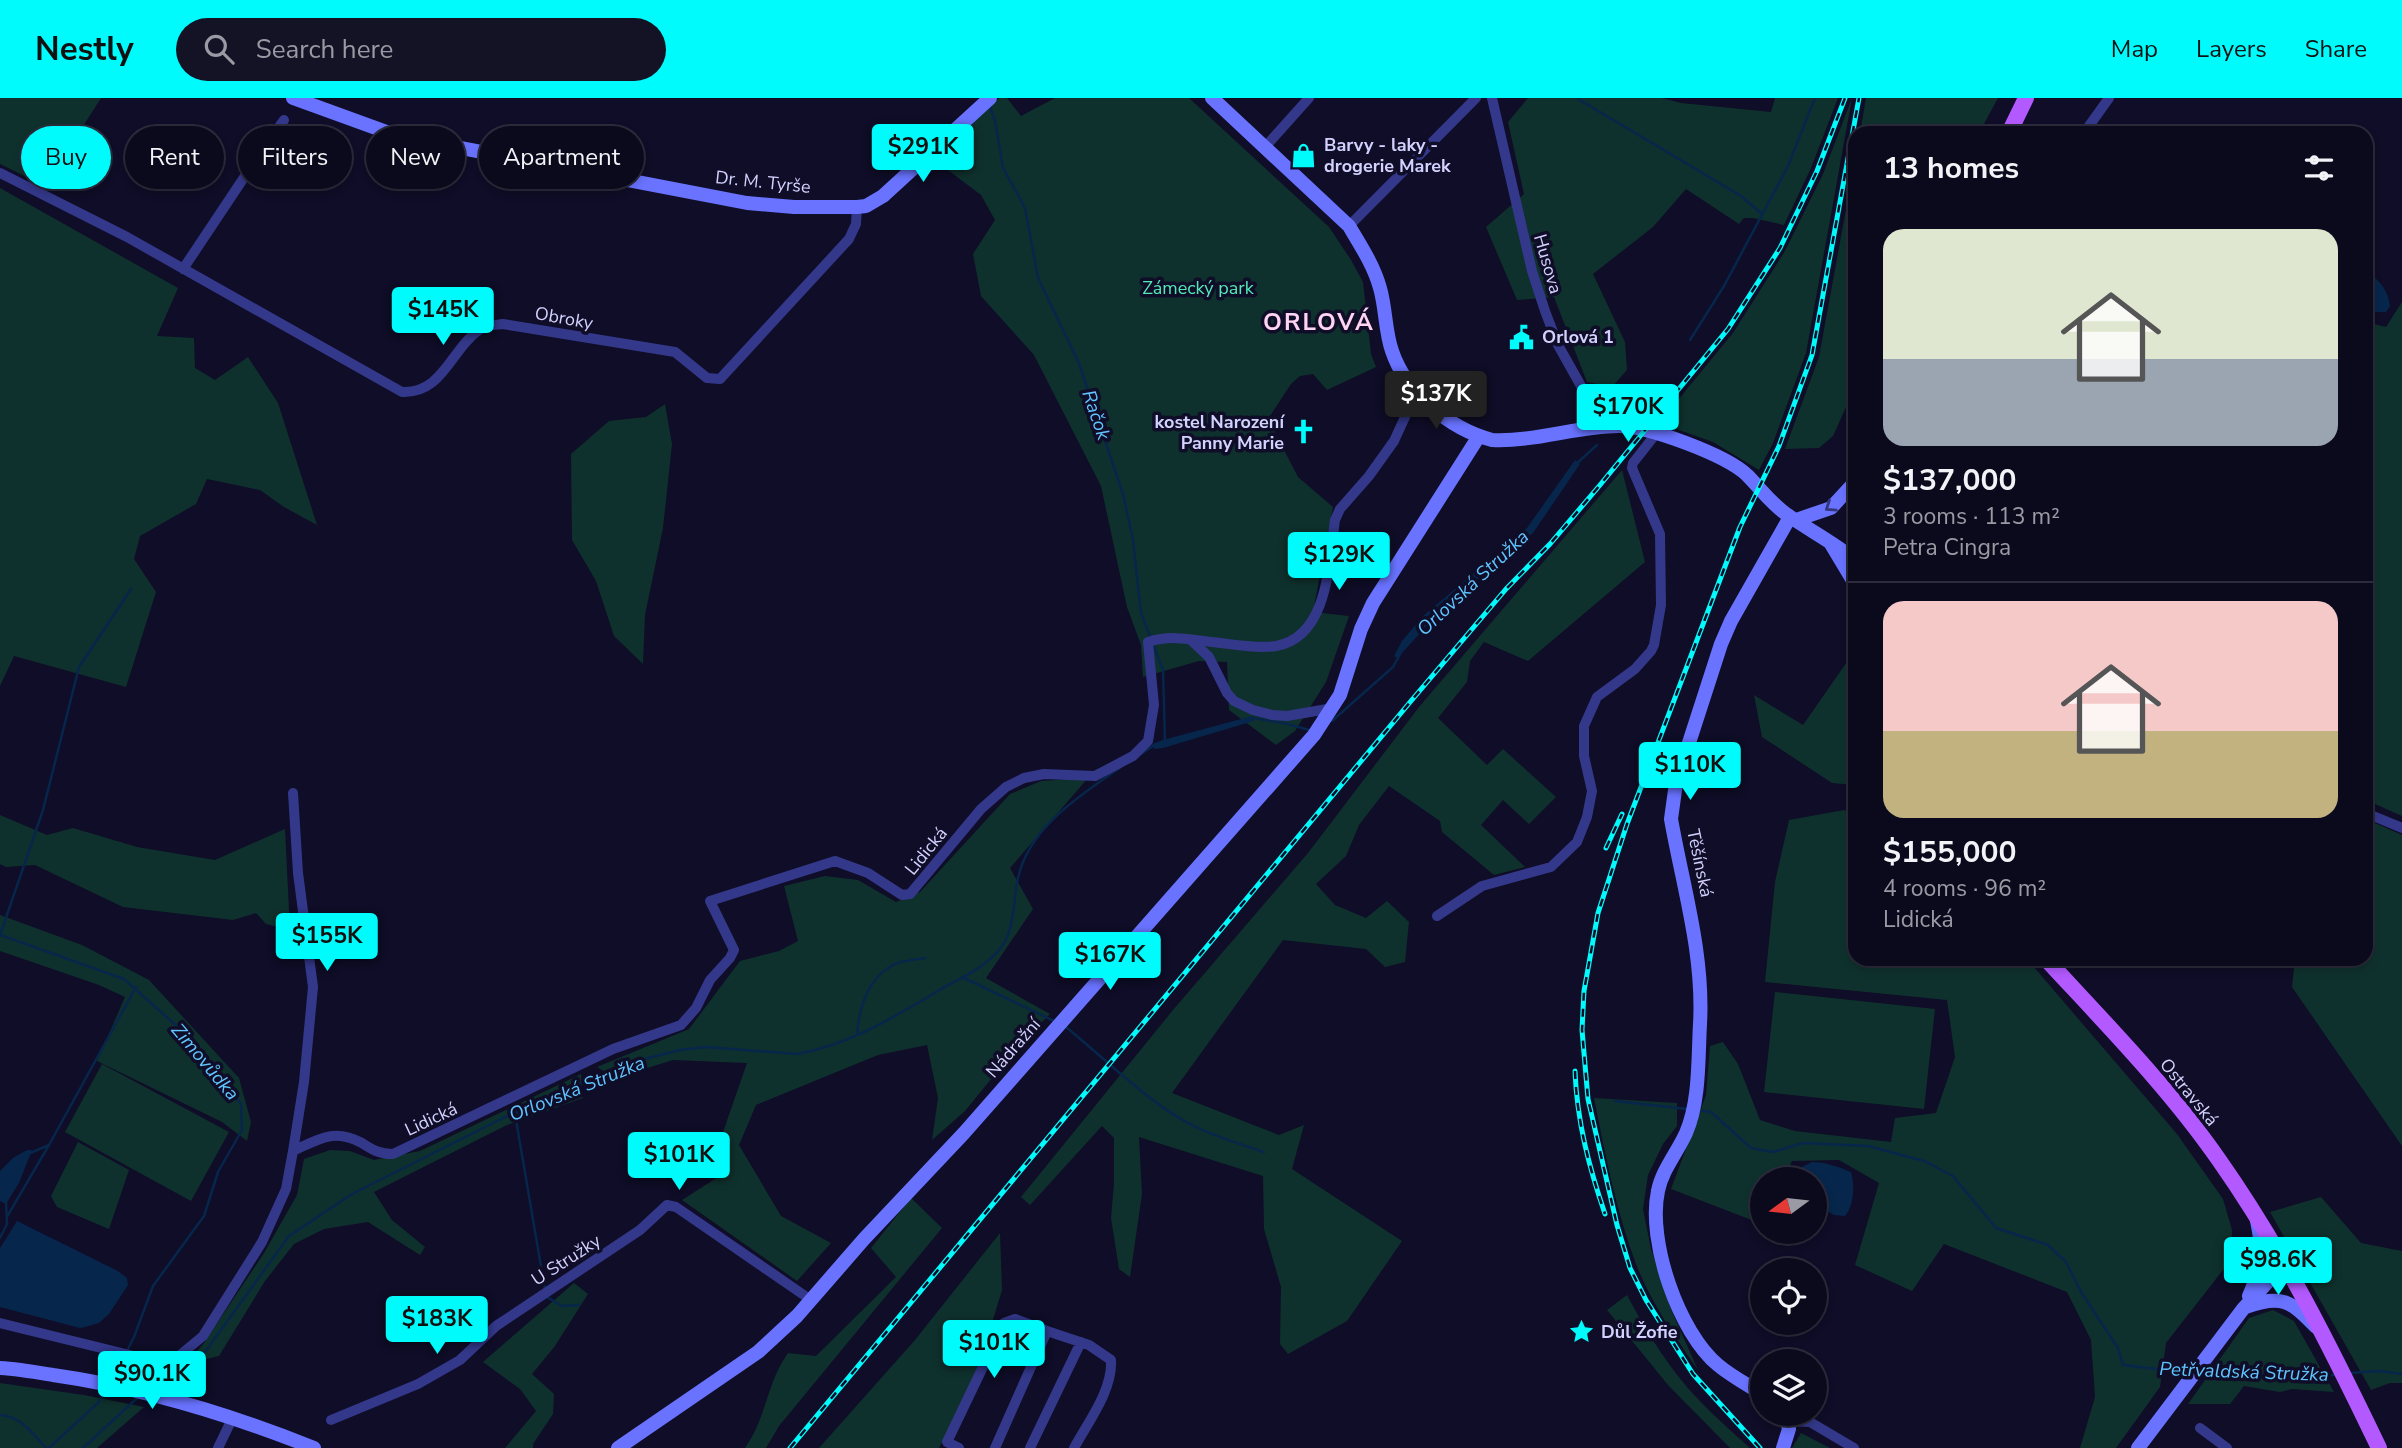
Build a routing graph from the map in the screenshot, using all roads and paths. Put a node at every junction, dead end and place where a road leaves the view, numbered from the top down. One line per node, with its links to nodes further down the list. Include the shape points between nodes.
1 (293, 98): 14 (street, Dr. M. Tyrše, via 407,138 726,200 767,206)
2 (990, 98): 14 (street, Dr. M. Tyrše, via 892,189 873,203)
3 (1212, 98): 12 (street)
4 (1309, 98): 12 (street)
5 (1476, 98): 15 (street)
6 (1492, 98): 18 (street, Husova, via 1545,311 1558,345)
7 (2026, 98): 10 (main road)
8 (2109, 98): 11 (street)
9 (284, 120): 16 (street)
10 (2012, 126)
11 (2089, 126)
12 (1265, 147): 15 (street)
13 (0, 173): 16 (street, Obroky)
14 (857, 207): 16 (street, Obroky, via 849,239 720,379 707,378 675,352 503,324 484,326 472,335 433,383 416,393 402,391)
15 (1349, 226): 17 (street, via 1380,287 1396,362)
16 (183, 269)
17 (1416, 393): 20 (street); 26 (street, Lidická, via 1394,442 1335,520 1317,617 1294,639 1279,646)
18 (1604, 427): 19 (street, via 1623,426); 20 (street, via 1508,440)
19 (1655, 435): 22 (street, via 1730,462); 31 (street, via 1632,468 1660,534 1661,605 1654,645 1635,669 1597,697 1591,708 1583,744 1591,803 1577,842 1551,867 1482,886)
20 (1479, 436): 27 (street, Nádražní, via 1373,603)
21 (1848, 489): 22 (street, one-way to 22, via 1830,508)
22 (1793, 519): 23 (street); 43 (street, Těšínská, via 1721,643 1676,783 1671,819 1687,890 1700,1020 1692,1116 1658,1191 1660,1252 1694,1339 1717,1365)
23 (1829, 540): 24 (street); 25 (street)
24 (1848, 555)
25 (1848, 573)
26 (1190, 639): 27 (street, via 1209,657 1234,701 1272,715); 33 (street, Lidická, via 1168,637 1148,642 1154,705 1148,741 1133,756 1095,776 1044,774 1006,788 981,808 910,894 902,895 868,873 835,861 710,901 734,950 681,1025 613,1049 393,1154 379,1154 347,1137 326,1135)
27 (1333, 708): 36 (street, Nádražní, via 964,1133)
28 (293, 793): 33 (street, via 313,987)
29 (2373, 816): 30 (street)
30 (2402, 828)
31 (1437, 916)
32 (2052, 966): 34 (main road, Ostravská, via 2164,1090)
33 (293, 1151): 38 (street, via 286,1189 262,1242 203,1336 174,1360 154,1361)
34 (2255, 1213): 35 (main road, Ostravská); 37 (street, via 2262,1258)
35 (2286, 1263): 37 (street); 40 (main road, Ostravská)
36 (811, 1300): 45 (street, U Stružky, via 667,1205 640,1230 496,1326 460,1360 418,1384); 51 (street, Nádražní, via 758,1352)
37 (2245, 1307): 40 (street, via 2269,1300 2289,1303); 58 (street)
38 (0, 1323)
39 (1047, 1331): 41 (street); 52 (street, via 1015,1319 1004,1323 947,1442); 53 (street)
40 (2326, 1337): 60 (main road)
41 (1085, 1343): 54 (street); 55 (street, via 1111,1360 1112,1371)
42 (0, 1367): 44 (street, via 136,1389)
43 (1750, 1386)
44 (233, 1417): 49 (street); 50 (street)
45 (331, 1419)
46 (1787, 1426): 56 (street)
47 (1818, 1426): 57 (street)
48 (2200, 1428): 59 (street)
49 (218, 1448)
50 (314, 1448)
51 (618, 1448)
52 (959, 1448)
53 (995, 1448)
54 (1030, 1448)
55 (1074, 1448)
56 (1783, 1448)
57 (1854, 1448)
58 (2138, 1448)
59 (2227, 1448)
60 (2379, 1448)

